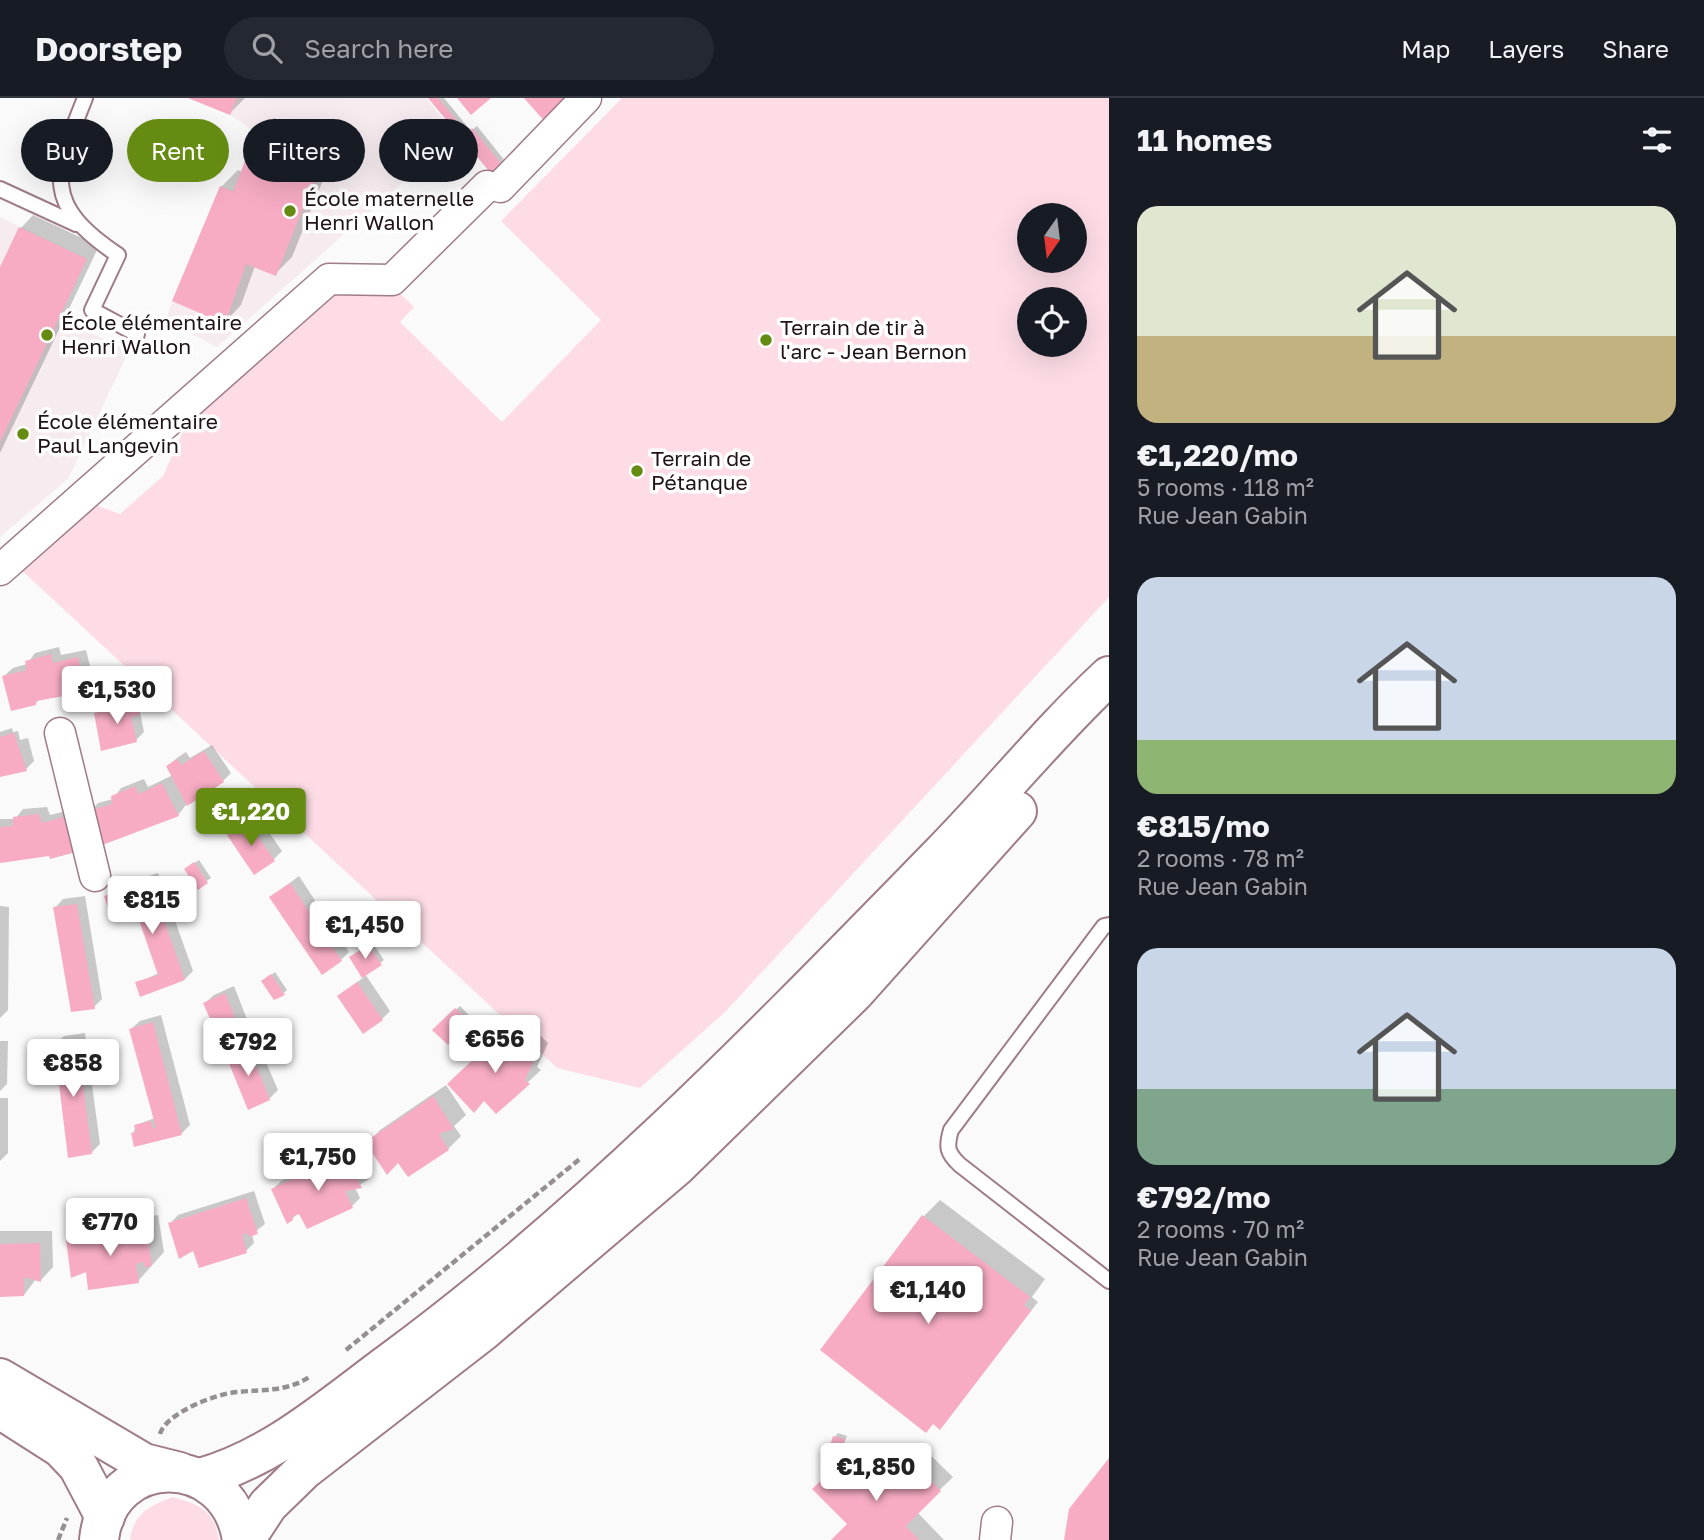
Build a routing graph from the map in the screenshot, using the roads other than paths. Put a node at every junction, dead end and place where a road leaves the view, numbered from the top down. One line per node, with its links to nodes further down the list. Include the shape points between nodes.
1 (85, 98): 4 (lane, via 63,151 60,179 64,206)
2 (586, 98): 6 (street, via 392,280 329,279)
3 (0, 189): 4 (lane)
4 (78, 224): 5 (lane, via 118,255 92,310)
5 (137, 334)
6 (0, 570)
7 (1109, 676): 15 (main road, via 821,975 546,1239 452,1316 282,1440 246,1462)
8 (1109, 695): 17 (main road, via 1043,780 854,993 732,1114 636,1203 482,1332 296,1477 268,1504)
9 (60, 733): 10 (street)
10 (95, 876)
11 (1109, 925): 12 (lane, via 951,1130 947,1146 960,1165)
12 (1109, 1281)
13 (0, 1378): 15 (main road, via 144,1463)
14 (0, 1409): 16 (main road, via 61,1448 78,1466)
15 (190, 1475): 16 (main road, via 159,1472 139,1479 121,1491); 17 (main road, via 218,1489 231,1504)
16 (98, 1531)
17 (244, 1540)

